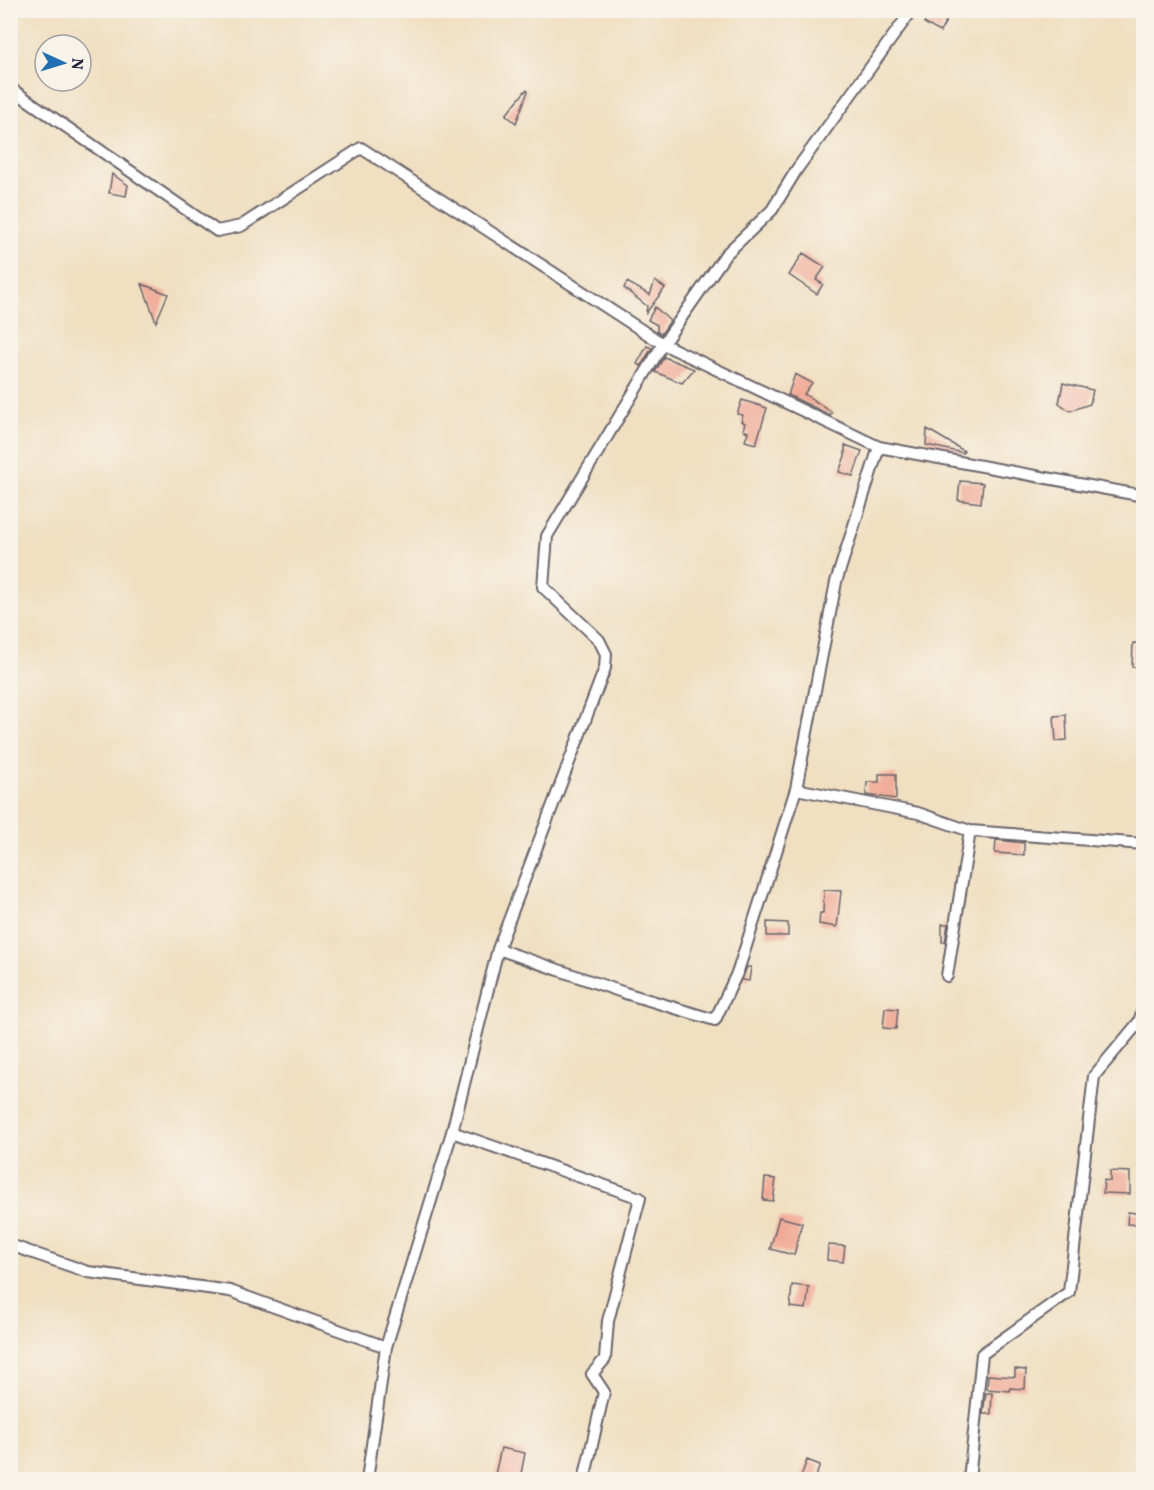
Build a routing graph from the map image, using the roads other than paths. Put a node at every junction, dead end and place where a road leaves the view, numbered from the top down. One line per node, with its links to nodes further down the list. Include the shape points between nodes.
1 (912, 10): 3 (street, via 771,210 726,254)
2 (10, 88): 3 (street, via 217,231 241,226 361,148)
3 (663, 344): 4 (street); 9 (street, via 547,536 543,587 599,640 606,654 605,668)
4 (879, 447): 5 (street); 6 (street, via 836,582)
5 (1143, 496)
6 (796, 789): 7 (street, via 918,813); 9 (street, via 738,971 715,1020)
7 (970, 831): 8 (street); 10 (street)
8 (1143, 844)
9 (498, 949): 12 (street)
10 (947, 976)
11 (1143, 1006): 17 (street, via 1139,1022 1094,1076 1069,1292 982,1354)
12 (452, 1132): 14 (street); 16 (street, via 640,1198 608,1321 605,1359 592,1374 604,1392)
13 (10, 1245): 14 (street, via 88,1272 230,1290)
14 (386, 1347): 15 (street)
15 (367, 1479)
16 (584, 1479)
17 (969, 1479)

